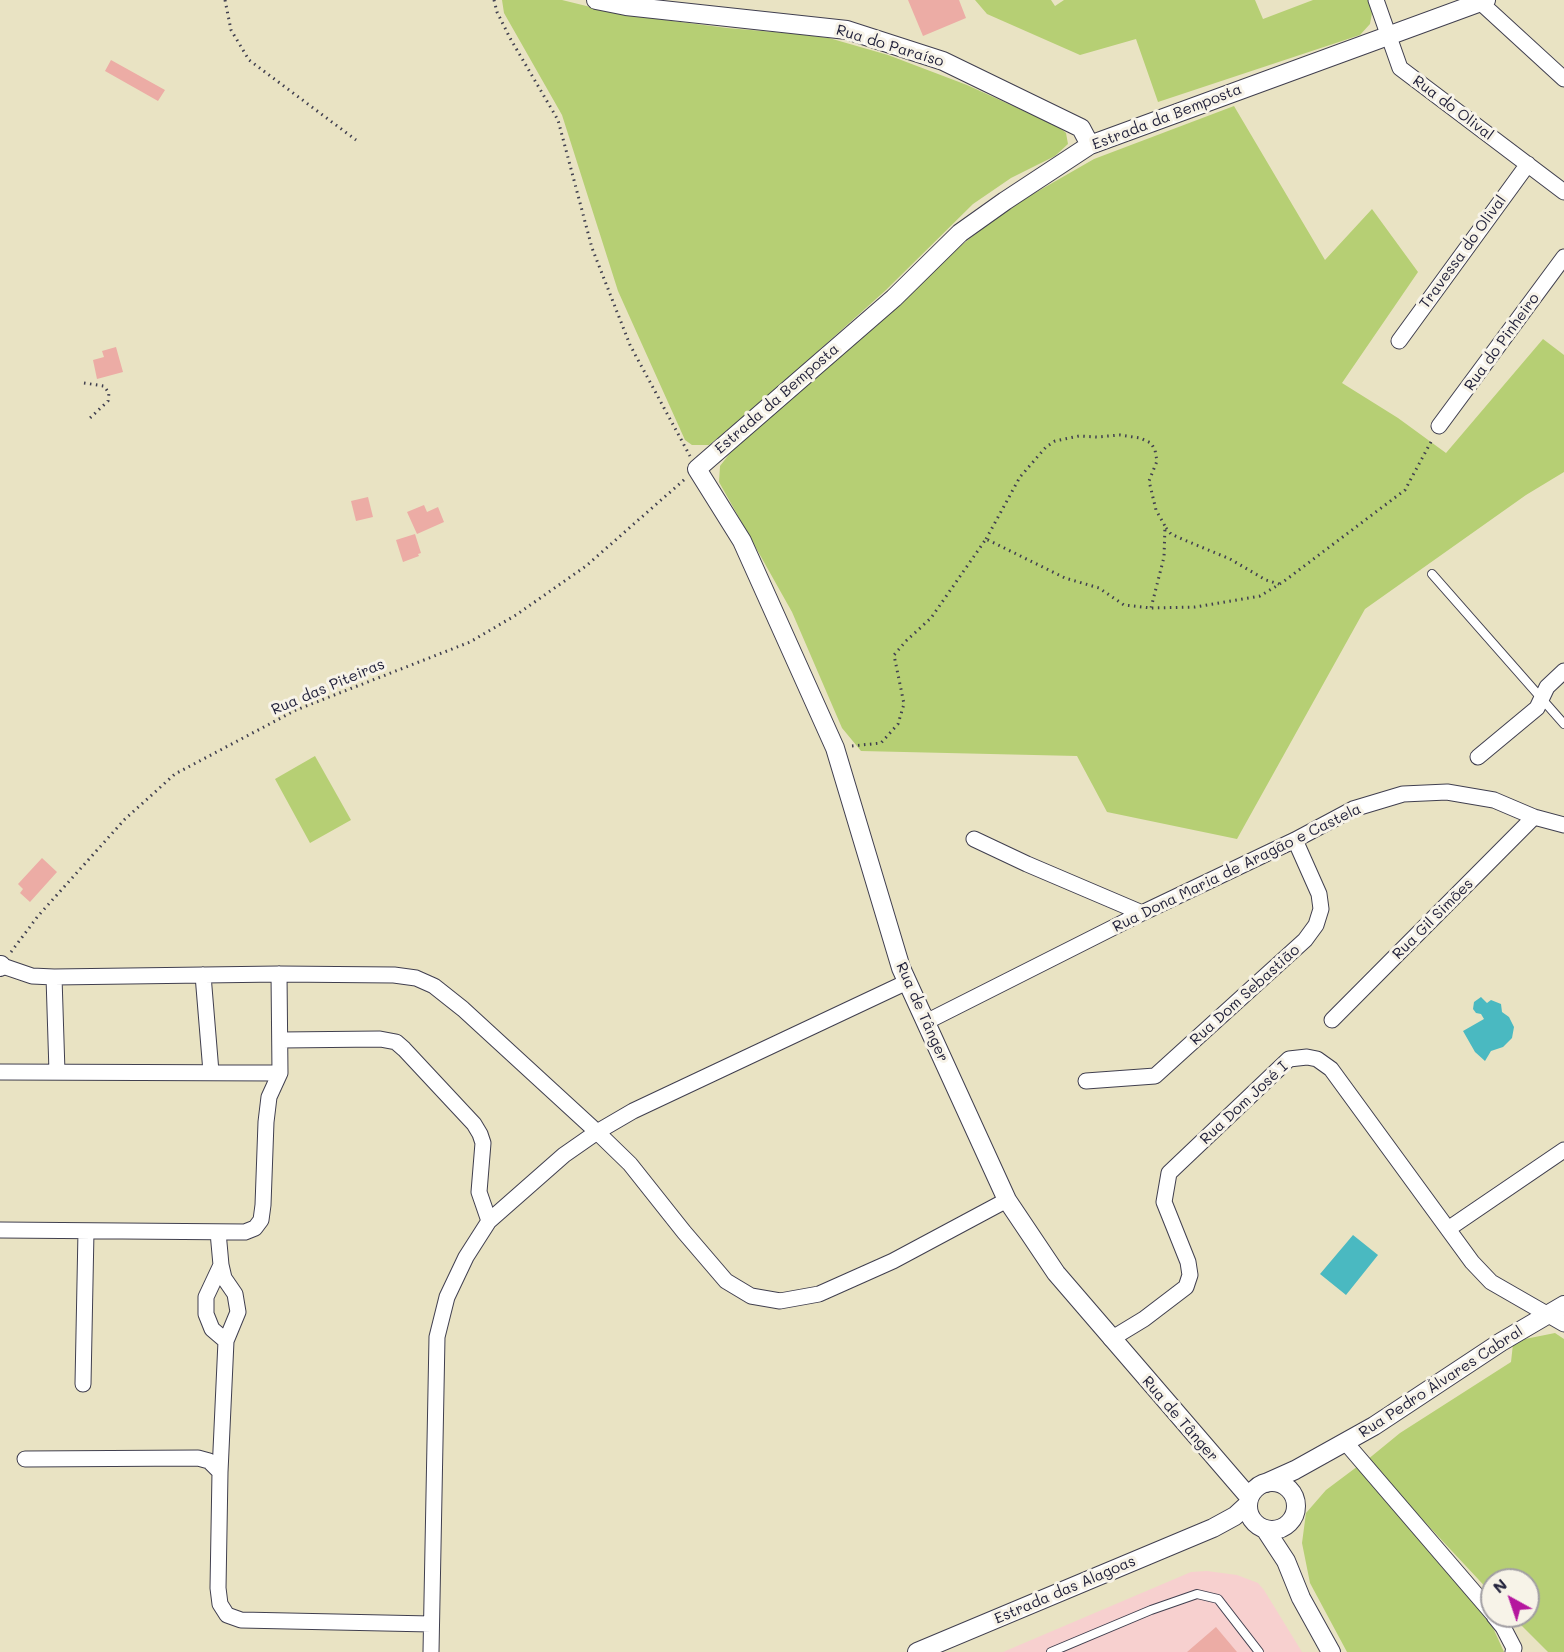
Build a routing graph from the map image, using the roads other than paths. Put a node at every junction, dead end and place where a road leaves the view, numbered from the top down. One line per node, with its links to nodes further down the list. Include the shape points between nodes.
1 (596, 0): 6 (street, Rua do Paraíso, via 847,30 943,60 1081,128)
2 (1376, 0): 4 (street, Rua do Olival)
3 (1483, 1): 4 (street, Estrada da Bemposta); 5 (street)
4 (1389, 35): 6 (street, Estrada da Bemposta); 7 (street, Rua do Olival, via 1400,68)
5 (1564, 79)
6 (1090, 145): 12 (street, Estrada da Bemposta, via 960,234 894,298)
7 (1528, 164): 8 (street, Rua do Olival); 10 (street, Travessa do Olival)
8 (1564, 192)
9 (1564, 257): 11 (street, Rua do Pinheiro)
10 (1399, 341)
11 (1439, 426)
12 (697, 469): 27 (street, Rua de Tânger, via 742,541 835,748)
13 (1432, 574): 15 (lane)
14 (1564, 671): 15 (street, via 1546,687)
15 (1542, 699): 16 (lane); 17 (street, via 1538,708)
16 (1564, 724)
17 (1478, 757)
18 (1534, 817): 19 (street, Rua Dona Maria de Aragão e Castela); 21 (street, Rua Dona Maria de Aragão e Castela, via 1494,800 1447,792 1403,794 1353,809); 28 (street, Rua Gil Simões)
19 (1564, 825)
20 (975, 839): 22 (street)
21 (1295, 840): 22 (street, Rua Dona Maria de Aragão e Castela); 35 (street, Rua Dom Sebastião, via 1320,894 1316,925 1305,940 1155,1076)
22 (1142, 913): 29 (street, Rua Dona Maria de Aragão e Castela)
23 (0, 966): 26 (street, via 32,976)
24 (279, 974): 25 (street); 30 (street); 36 (street, via 393,975 416,978 434,986)
25 (203, 975): 26 (street); 33 (street)
26 (54, 977): 32 (street)
27 (907, 982): 29 (street, Rua de Tânger); 36 (street, via 633,1111)
28 (1332, 1020)
29 (926, 1022): 38 (street, Rua de Tânger)
30 (281, 1040): 34 (street); 39 (street, via 396,1042 480,1134 483,1143 479,1192)
31 (0, 1072): 32 (street)
32 (57, 1072): 33 (street)
33 (211, 1072): 34 (street)
34 (280, 1073): 43 (street, via 269,1097 261,1220 245,1232)
35 (1086, 1081)
36 (597, 1132): 38 (street, via 630,1164 726,1281 751,1296 780,1301 819,1294 893,1261); 39 (street, via 564,1155)
37 (1564, 1150): 40 (street)
38 (1007, 1200): 48 (street, Rua de Tânger, via 1056,1273)
39 (489, 1221): 62 (street, via 447,1297 437,1337)
40 (1448, 1229): 46 (street, Rua Dom José I, via 1491,1281); 48 (street, Rua Dom José I, via 1331,1070 1317,1059 1289,1059 1169,1173 1164,1202 1188,1262 1190,1275 1186,1287)
41 (0, 1230): 42 (street)
42 (86, 1231): 43 (street); 50 (street)
43 (218, 1232): 44 (street)
44 (221, 1265): 49 (street, via 224,1278 236,1294 238,1312); 49 (street, via 206,1297 206,1314 212,1329)
45 (1564, 1305): 46 (street, Rua Pedro Álvares Cabral)
46 (1546, 1315): 47 (street, Rua Dom José I); 51 (street, Rua Pedro Álvares Cabral)
47 (1564, 1324)
48 (1111, 1339): 56 (street, Rua de Tânger)
49 (226, 1341): 54 (street)
50 (83, 1384)
51 (1346, 1443): 52 (street, Rua Pedro Álvares Cabral); 61 (street)
52 (1318, 1458): 55 (street, Rua Pedro Álvares Cabral); 57 (street)
53 (25, 1459): 54 (street, via 198,1458 210,1461)
54 (220, 1472): 62 (street, via 218,1588 220,1604 228,1615 241,1620)
55 (1266, 1483): 56 (street, via 1259,1486); 57 (street, via 1285,1486 1293,1496)
56 (1249, 1501): 58 (street, Rua de Tânger, via 1249,1512); 59 (street, Estrada das Alagoas)
57 (1294, 1509): 58 (street, via 1289,1522 1278,1529); 60 (street)
58 (1262, 1527): 59 (street, Estrada das Alagoas); 60 (street, Rua de Tânger)
59 (1213, 1528): 65 (street, Estrada das Alagoas)
60 (1286, 1561): 68 (street, Rua de Tânger)
61 (1480, 1600)
62 (431, 1624): 64 (street)
63 (1504, 1628): 69 (street, via 1515,1648)
64 (430, 1652)
65 (917, 1652)
66 (1051, 1652): 67 (lane, via 1197,1594 1218,1599)
67 (1259, 1652)
68 (1331, 1652)
69 (1513, 1652)

